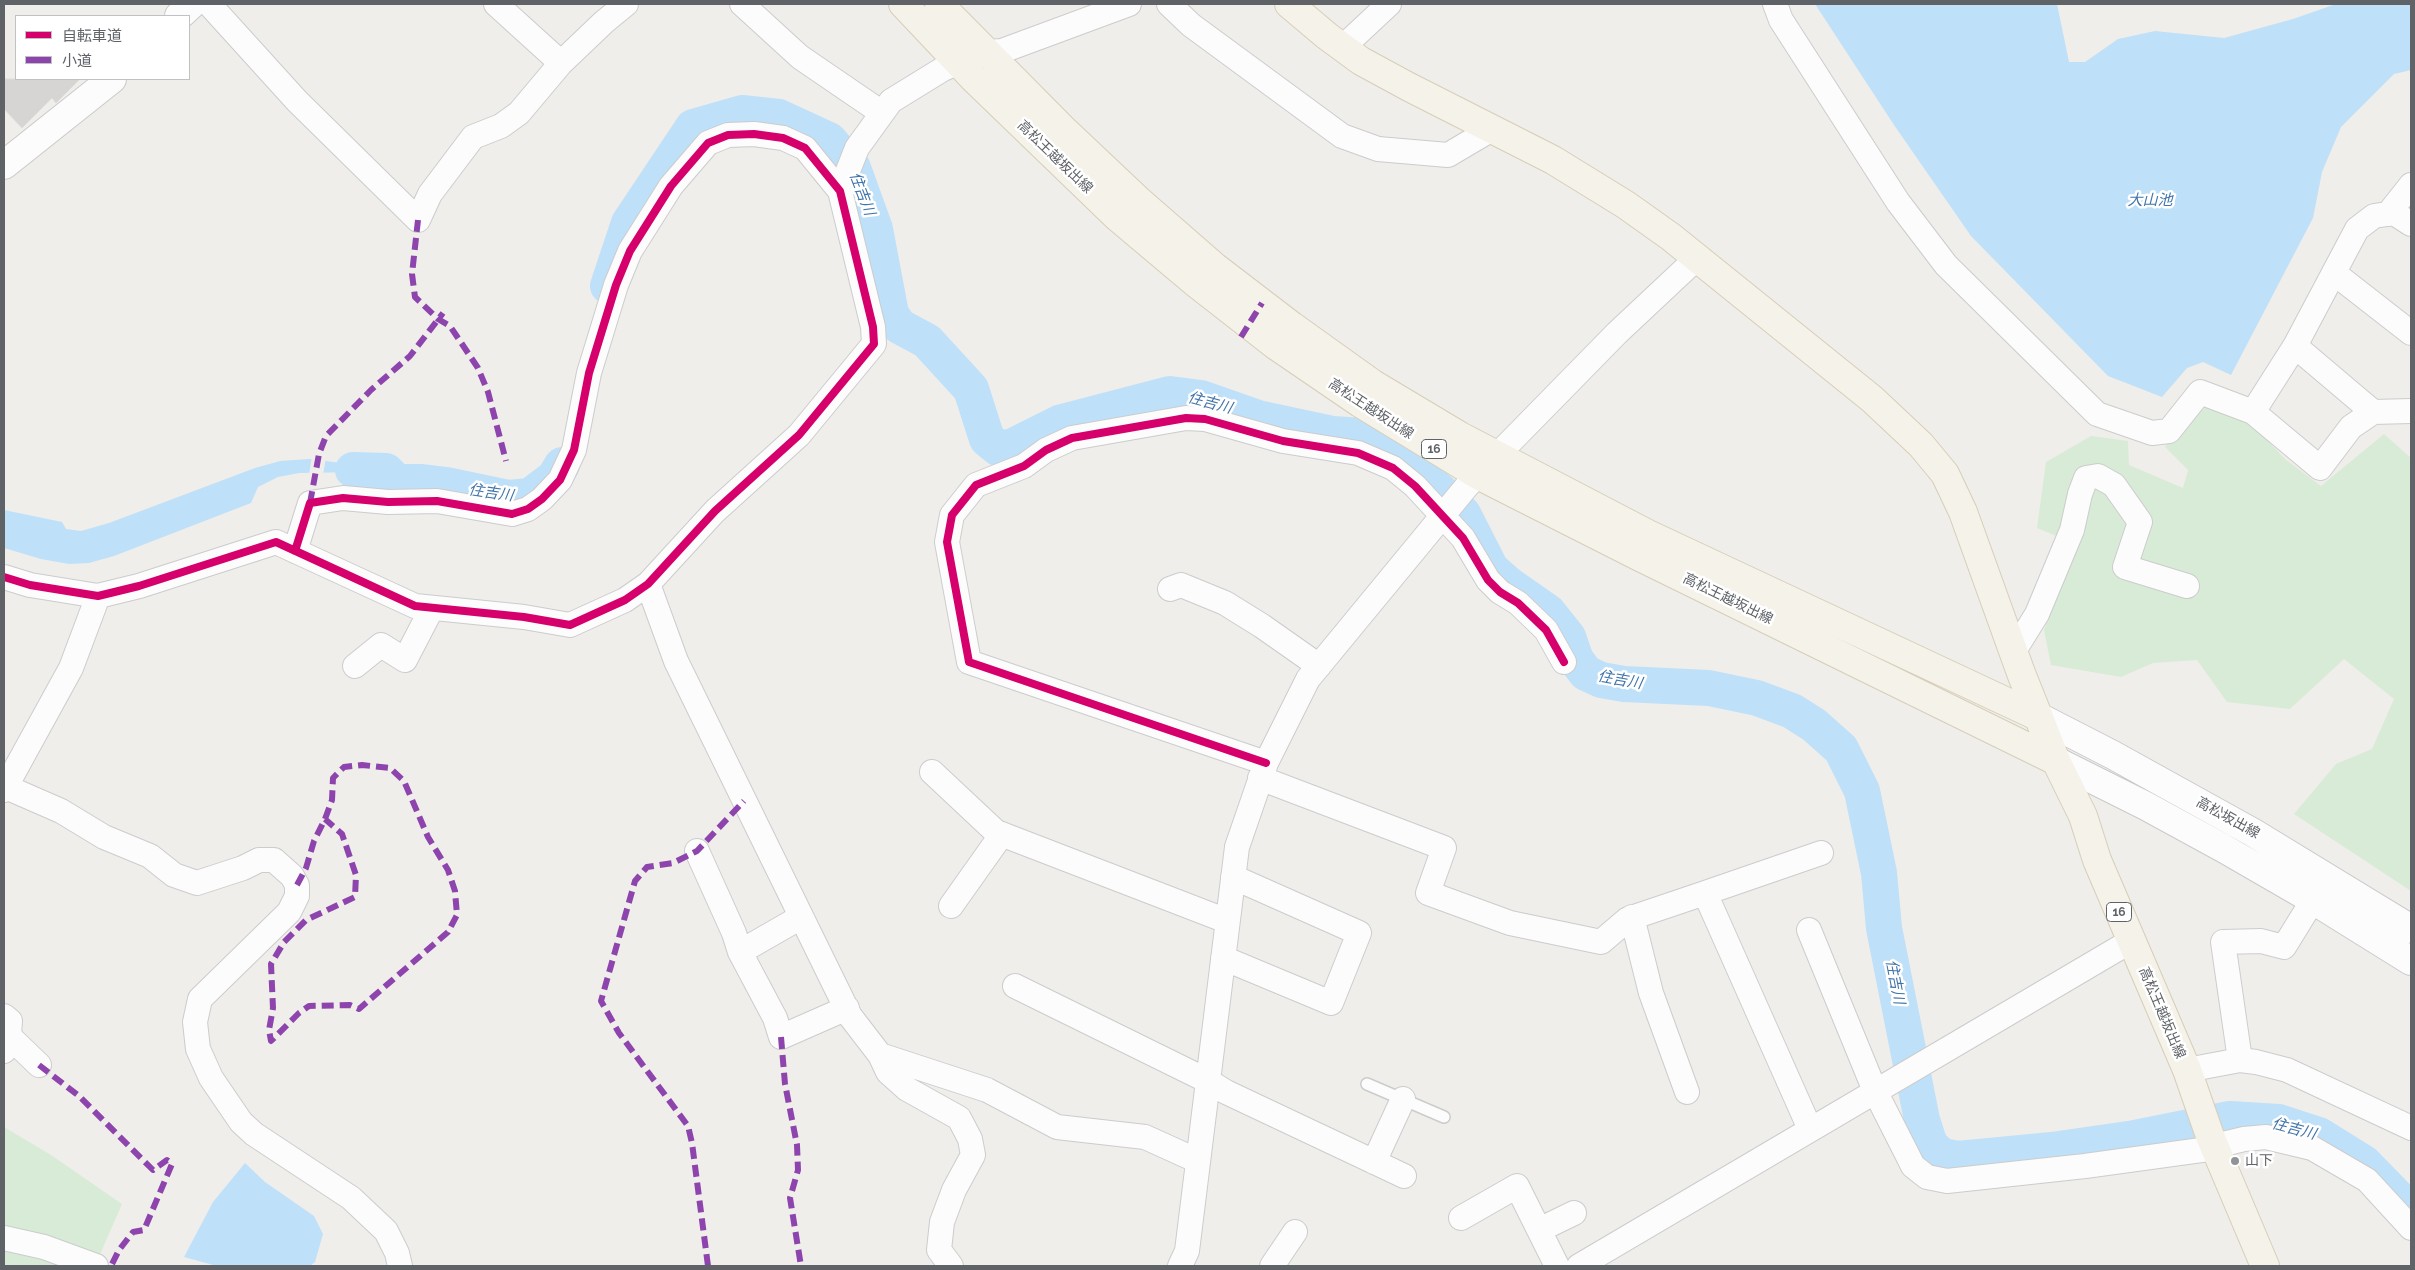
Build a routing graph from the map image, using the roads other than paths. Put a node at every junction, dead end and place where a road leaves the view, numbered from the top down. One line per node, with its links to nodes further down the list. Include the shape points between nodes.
1 (192, 4): 13 (main road)
2 (209, 4): 17 (street, via 297,101 418,220 430,194 473,137 501,126 519,113)
3 (496, 4): 17 (street)
4 (626, 4): 17 (street)
5 (742, 4): 19 (street, via 800,57)
6 (903, 4): 16 (main road, 高松王越坂出線 / 16)
7 (939, 4): 15 (main road, 高松王越坂出線 / 16)
8 (1129, 4): 15 (street, via 1002,50)
9 (1169, 4): 20 (street, via 1191,25 1342,136 1378,148 1448,155)
10 (1289, 4): 14 (main road, 高松王越坂出線 / 16)
11 (1389, 4): 14 (street)
12 (1775, 4): 31 (street, via 1898,202 1946,265 2097,414 2152,434 2169,430 2200,392)
13 (180, 15)
14 (1343, 48): 20 (main road, 高松王越坂出線 / 16, via 1408,87)
15 (986, 52): 16 (street); 33 (main road, 高松王越坂出線 / 16, via 1137,199 1215,267 1373,384 1460,436)
16 (959, 62): 19 (street, via 891,101); 33 (main road, 高松王越坂出線 / 16, via 1116,216 1276,345 1360,403)
17 (561, 63)
18 (111, 80): 21 (main road)
19 (882, 113): 23 (street, via 857,148)
20 (1492, 129): 26 (main road, 高松王越坂出線 / 16, via 1589,181)
21 (4, 165)
22 (2411, 184): 24 (street)
23 (840, 191): 35 (street, via 805,148 783,138 728,135 708,143 672,186 630,251 589,373 574,450 560,480 542,499 528,509 512,514 437,501 388,502 343,498 310,503); 37 (street, via 873,327 874,344 799,435 715,511)
24 (2388, 214): 25 (street, via 2394,213); 27 (street, via 2374,216 2357,229)
25 (2411, 224)
26 (1697, 258): 33 (street, via 1617,333); 42 (main road, 高松王越坂出線 / 16, via 1872,399 1921,445 1945,474 1964,512)
27 (2334, 273): 28 (street); 29 (street)
28 (2411, 333)
29 (2295, 346): 31 (street); 32 (street)
30 (2411, 411): 32 (street)
31 (2253, 412): 32 (street, via 2320,468 2351,428)
32 (2373, 412)
33 (1488, 466): 34 (street); 46 (main road, 高松王越坂出線 / 16, via 1648,534); 47 (main road, 高松王越坂出線 / 16, via 1629,552)
34 (1450, 507): 43 (street, via 1463,538 1488,580 1500,592 1518,602 1546,630); 45 (street); 48 (street, via 1393,468 1358,452 1283,441 1206,419 1186,418 1072,438 1046,450 1024,466 976,485 952,515 947,542 969,662)
35 (296, 551): 40 (street, via 276,542); 41 (street, via 415,606)
36 (4, 577): 40 (street, via 30,585)
37 (648, 584): 41 (street, via 625,600 570,624); 58 (street, via 676,661)
38 (2187, 586): 42 (street, via 2125,567 2140,522 2114,485 2098,476 2086,478 2072,530 2038,614)
39 (1170, 589): 45 (street, via 1181,586 1225,603)
40 (98, 596): 50 (street, via 71,668)
41 (432, 608): 44 (street, via 405,660 381,645)
42 (2014, 651): 46 (main road, 高松王越坂出線 / 16)
43 (1564, 662)
44 (355, 666)
45 (1319, 666): 48 (street, via 1308,679)
46 (2039, 717): 47 (main road, 高松王越坂出線 / 16); 61 (main road, 高松坂出線, via 2252,832)
47 (2056, 761): 56 (main road, via 2146,806); 63 (main road, 高松王越坂出線 / 16, via 2083,816 2097,860)
48 (1263, 770): 54 (street, via 1237,847); 59 (street, via 1444,848 1428,894 1510,923 1601,942)
49 (932, 772): 51 (street)
50 (5, 788): 95 (street, via 61,811 104,837 150,856 174,875 197,883 259,860 274,860 292,876 297,885 297,896 289,912 200,999 194,1022 198,1048 211,1078 241,1122 350,1198 386,1231)
51 (1002, 834): 57 (street); 60 (street)
52 (697, 852): 64 (street)
53 (1821, 853): 55 (street)
54 (1233, 877): 60 (street); 65 (street, via 1359,932 1331,1003)
55 (1705, 893): 59 (street); 82 (street)
56 (2313, 900): 66 (main road); 72 (street, via 2284,947 2261,941 2224,942)
57 (951, 906)
58 (801, 917): 64 (street); 68 (street)
59 (1632, 917): 78 (street, via 1650,993)
60 (1227, 921): 65 (street)
61 (2411, 929)
62 (1808, 930): 77 (street)
63 (2131, 941): 74 (main road, 高松王越坂出線 / 16); 77 (street)
64 (740, 952): 68 (street, via 775,1018 781,1037)
65 (1223, 958): 75 (street)
66 (2411, 961)
67 (1015, 986): 75 (street)
68 (847, 1008): 71 (street)
69 (4, 1016): 70 (street, via 10,1021)
70 (8, 1046): 73 (street)
71 (880, 1055): 84 (street, via 987,1090 1057,1127 1145,1137); 96 (street, via 888,1072 907,1090 958,1118 970,1139 973,1155 954,1190 942,1222 940,1250)
72 (2240, 1060): 74 (street); 81 (street, via 2287,1070)
73 (39, 1065)
74 (2187, 1070): 83 (main road, 高松王越坂出線 / 16)
75 (1208, 1081): 84 (street); 85 (street)
76 (1367, 1084): 79 (lane)
77 (1875, 1091): 82 (street); 83 (street, via 1913,1166 1927,1177 1947,1181 2085,1166)
78 (1687, 1092)
79 (1403, 1099): 80 (lane); 85 (street)
80 (1444, 1117)
81 (2411, 1128)
82 (1810, 1129): 99 (street)
83 (2214, 1144): 89 (street, via 2266,1137 2312,1148 2367,1180); 100 (main road, 高松王越坂出線 / 16)
84 (1198, 1161): 93 (street)
85 (1374, 1162): 86 (street)
86 (1404, 1176)
87 (1574, 1213): 90 (street)
88 (1461, 1218): 90 (street, via 1516,1186)
89 (2411, 1228)
90 (1539, 1230): 98 (street)
91 (1295, 1232): 97 (street)
92 (4, 1238): 94 (street, via 44,1246)
93 (1188, 1263)
94 (96, 1266)
95 (400, 1266)
96 (951, 1266)
97 (1272, 1266)
98 (1557, 1266)
99 (1579, 1266)
100 (2265, 1266)

